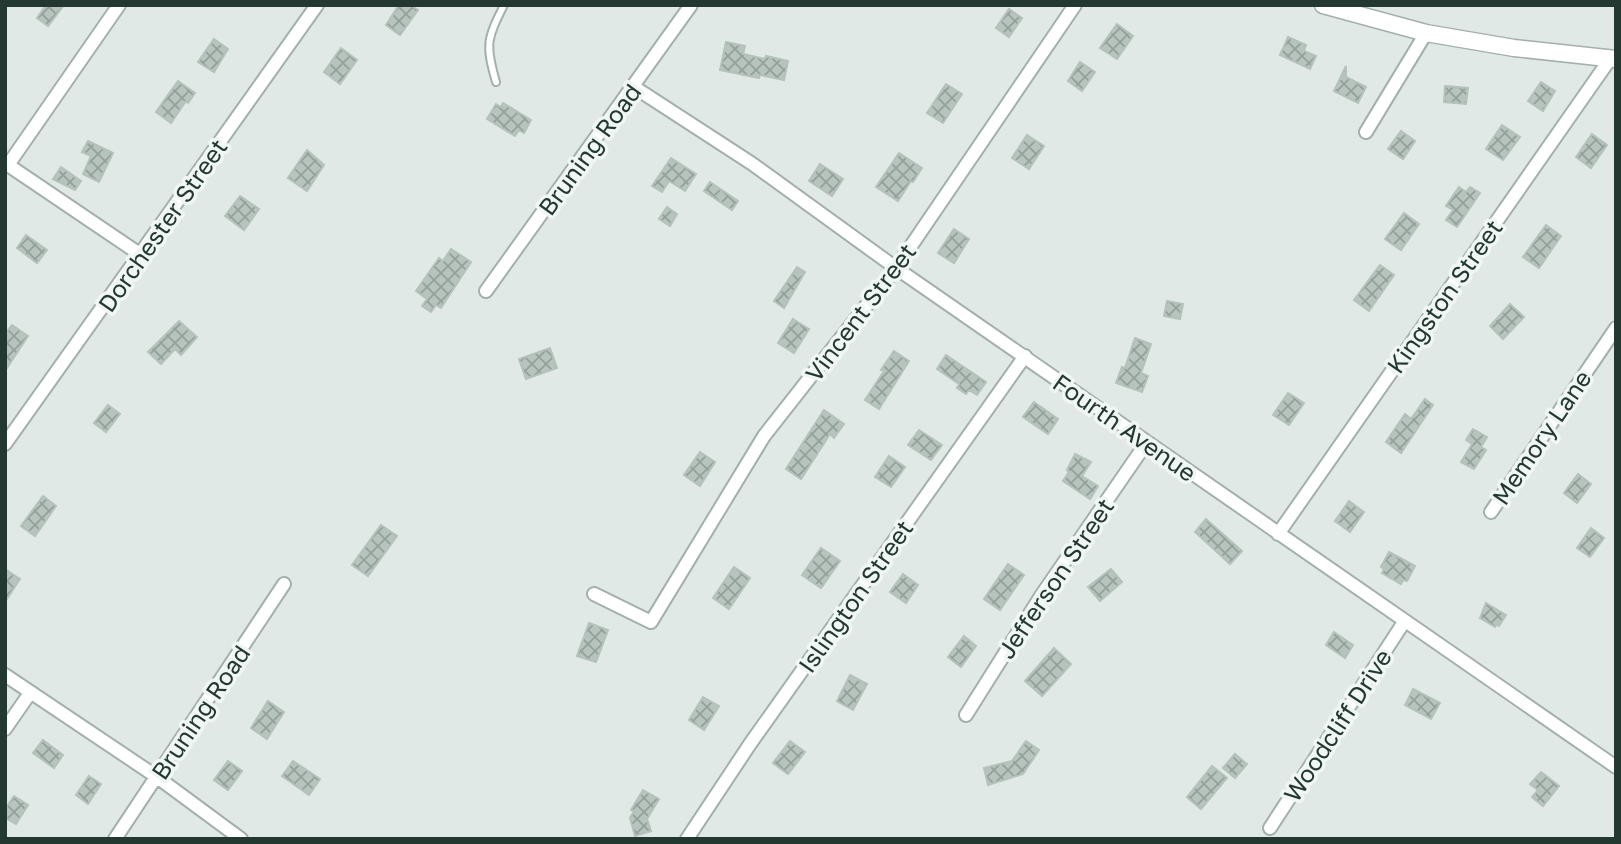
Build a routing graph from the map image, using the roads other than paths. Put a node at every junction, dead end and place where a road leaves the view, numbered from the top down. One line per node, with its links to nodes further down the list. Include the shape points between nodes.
1 (120, 5): 12 (street, via 8,165)
2 (317, 5): 12 (street, Dorchester Street)
3 (504, 5): 9 (lane, via 489,36)
4 (691, 5): 10 (street, Bruning Road)
5 (1075, 5): 13 (street, Vincent Street)
6 (1322, 5): 7 (street)
7 (1426, 33): 8 (street); 11 (street)
8 (1613, 59): 20 (street, Kingston Street)
9 (496, 82)
10 (634, 87): 13 (street, Fourth Avenue, via 751,163); 14 (street, Bruning Road)
11 (1366, 132)
12 (141, 255): 18 (street, Dorchester Street)
13 (896, 268): 16 (street, Fourth Avenue); 22 (street, Vincent Street, via 764,436 652,622)
14 (486, 291)
15 (1616, 328): 19 (street, Memory Lane)
16 (1025, 356): 17 (street, Fourth Avenue); 33 (street, Islington Street)
17 (1147, 442): 20 (street, Fourth Avenue); 26 (street, Jefferson Street)
18 (5, 444)
19 (1491, 512)
20 (1278, 534): 23 (street, Fourth Avenue)
21 (284, 584): 29 (street, Bruning Road)
22 (594, 594)
23 (1404, 622): 28 (street, Fourth Avenue); 30 (street, Woodcliff Drive)
24 (5, 675): 25 (street)
25 (30, 693): 27 (street); 29 (street)
26 (966, 715)
27 (5, 729)
28 (1616, 767)
29 (157, 777): 31 (street, Bruning Road); 32 (street)
30 (1270, 828)
31 (115, 839)
32 (241, 839)
33 (687, 839)

